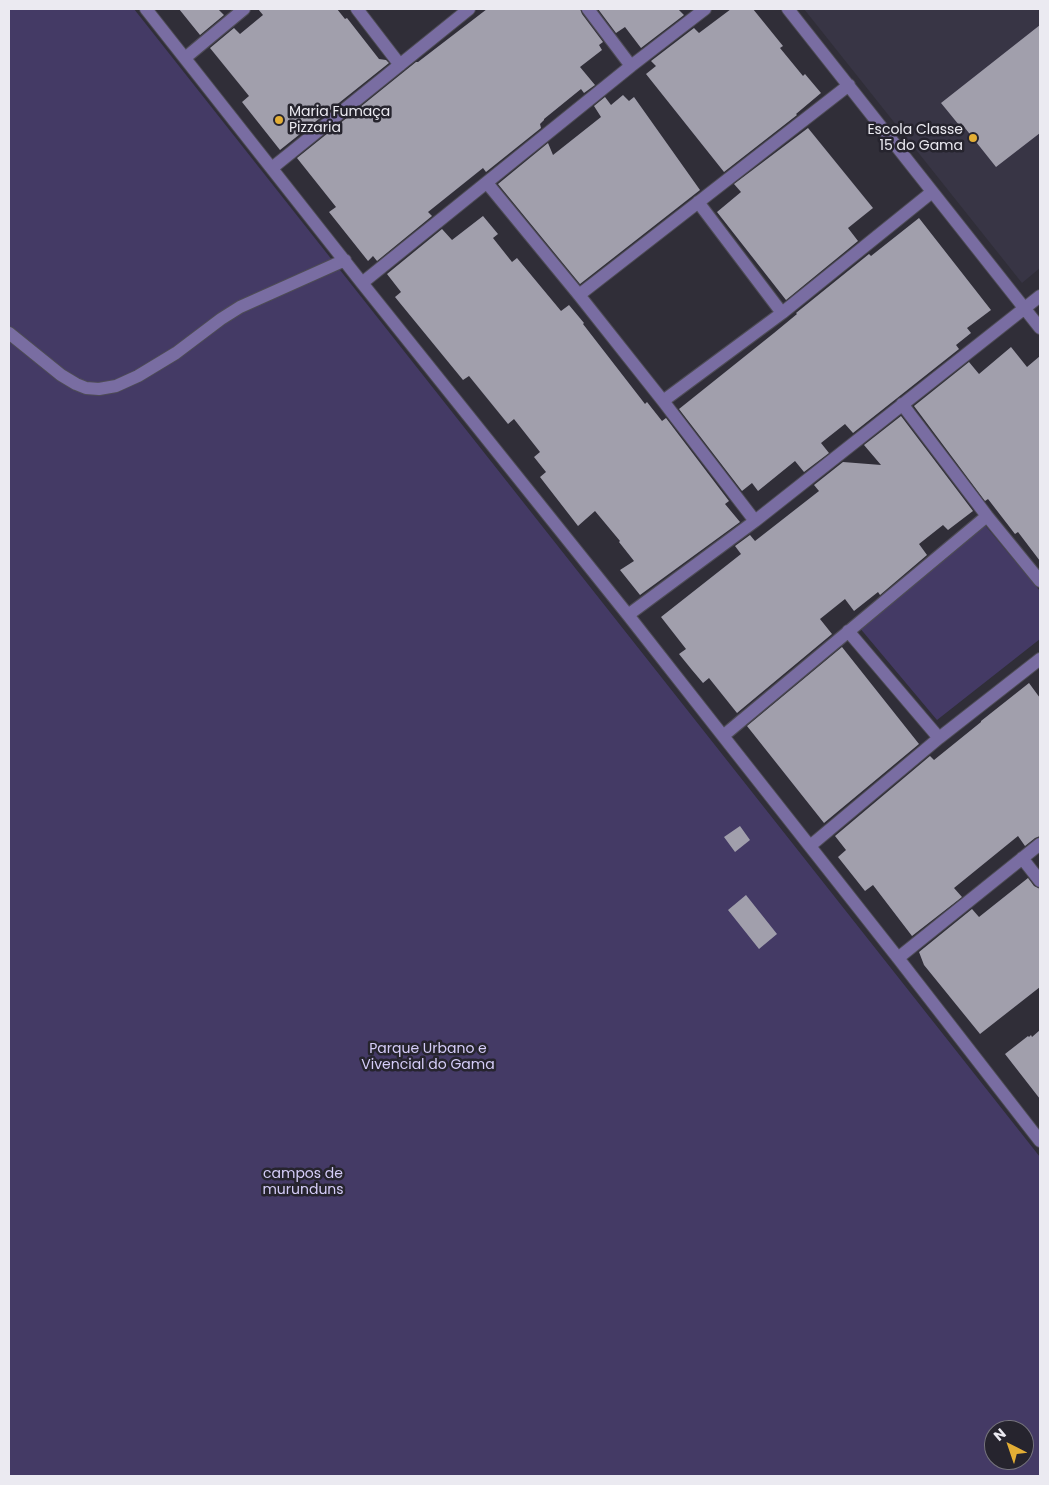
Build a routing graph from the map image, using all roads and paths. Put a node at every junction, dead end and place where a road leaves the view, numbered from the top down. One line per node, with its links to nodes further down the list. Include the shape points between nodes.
1 (146, 9): 8 (street)
2 (244, 9): 8 (street)
3 (357, 9): 9 (street)
4 (469, 9): 9 (street)
5 (588, 9): 10 (street)
6 (705, 9): 10 (street)
7 (788, 9): 11 (street)
8 (185, 58): 12 (street)
9 (400, 65): 12 (street)
10 (631, 66): 13 (street)
11 (849, 85): 14 (street); 15 (street)
12 (272, 168): 16 (street)
13 (487, 183): 17 (street); 18 (street)
14 (932, 192): 20 (street); 21 (street)
15 (698, 202): 18 (street); 21 (street)
16 (345, 260): 17 (street); 23 (street, via 240,307 176,353 116,386 99,389 76,384)
17 (362, 282): 29 (street)
18 (579, 295): 24 (street)
19 (1040, 296): 20 (street)
20 (1025, 308): 22 (street); 25 (street)
21 (782, 313): 24 (street)
22 (1040, 328)
23 (9, 334)
24 (663, 401): 27 (street)
25 (902, 404): 26 (street); 27 (street)
26 (987, 516): 28 (street); 30 (street)
27 (756, 521): 29 (street)
28 (1040, 581)
29 (628, 615): 32 (street)
30 (848, 631): 32 (street); 33 (street)
31 (1040, 659): 33 (street)
32 (723, 736): 35 (street)
33 (939, 738): 35 (street)
34 (1040, 844): 36 (street)
35 (810, 846): 38 (street)
36 (1022, 858): 37 (street); 38 (street)
37 (1040, 881)
38 (898, 958): 39 (street)
39 (1040, 1141)

